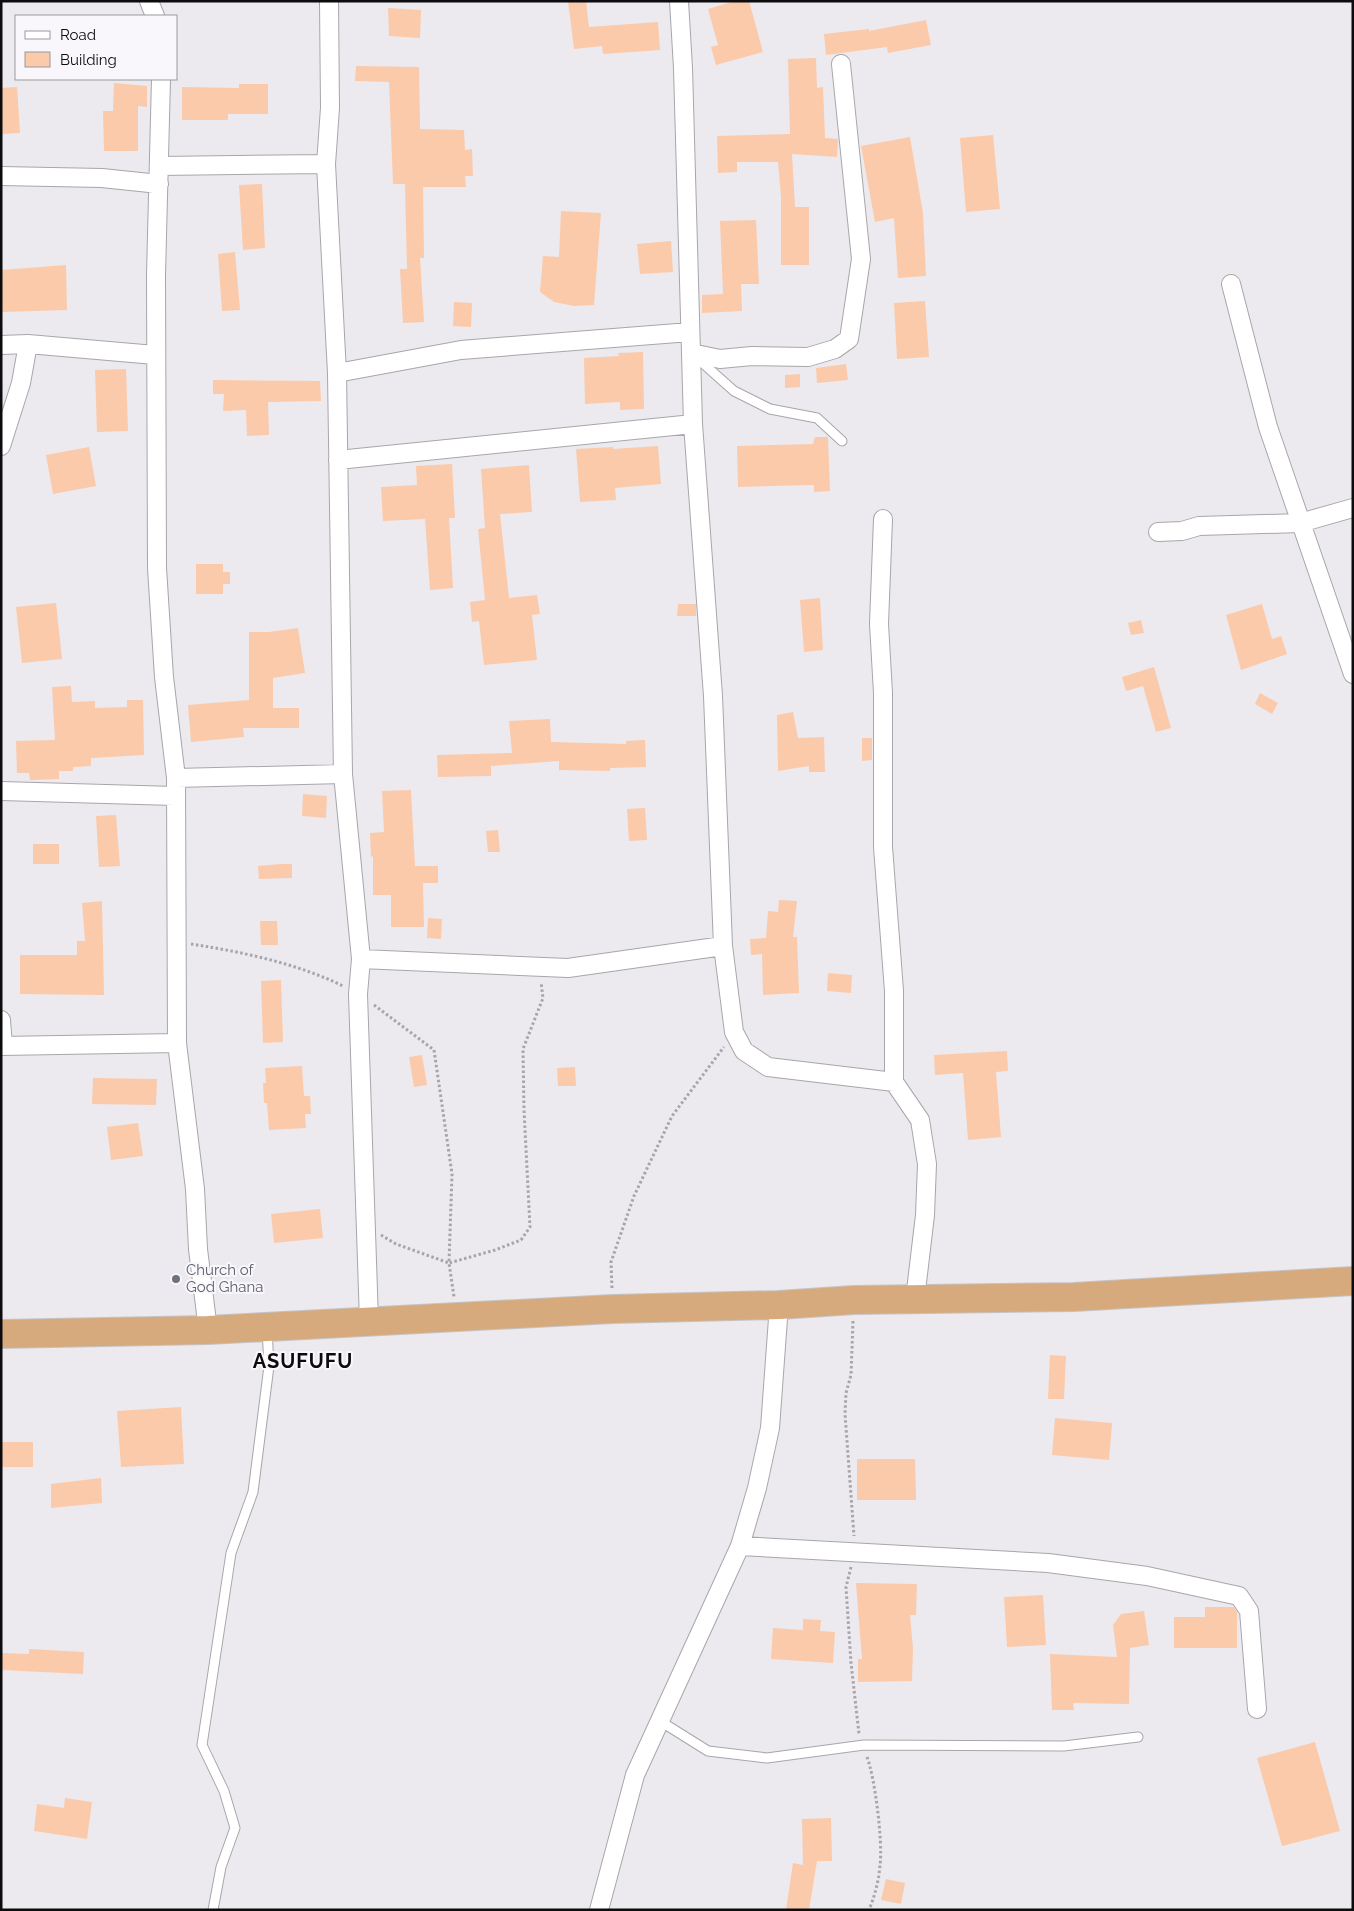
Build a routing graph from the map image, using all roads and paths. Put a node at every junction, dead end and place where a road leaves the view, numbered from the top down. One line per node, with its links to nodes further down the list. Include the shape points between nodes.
1 (149, 1): 4 (street)
2 (329, 1): 7 (street, via 330,108)
3 (679, 1): 12 (street)
4 (155, 15)
5 (841, 64): 15 (street, via 861,259 849,338 836,349 808,357 720,359)
6 (161, 80): 8 (street)
7 (326, 164): 8 (street); 17 (street)
8 (159, 166): 10 (street)
9 (1, 176): 10 (street, via 102,178)
10 (159, 184): 16 (street)
11 (1232, 284): 24 (street, via 1268,427)
12 (690, 332): 15 (street); 17 (street, via 461,350)
13 (28, 344): 14 (street); 16 (street); 20 (street, via 21,384)
14 (1, 345)
15 (691, 353): 18 (street); 19 (lane, via 734,391 770,409 817,418)
16 (155, 355): 28 (street, via 156,568)
17 (337, 373): 21 (street)
18 (693, 424): 21 (street); 32 (street, via 713,696)
19 (842, 441)
20 (1, 446)
21 (338, 460): 27 (street)
22 (1353, 508): 24 (street)
23 (883, 519): 40 (street, via 879,624 884,847 894,991)
24 (1300, 523): 25 (street, via 1199,526); 26 (street)
25 (1158, 532)
26 (1353, 674)
27 (343, 774): 28 (street); 33 (street)
28 (176, 778): 30 (street)
29 (1, 791): 30 (street)
30 (175, 796): 31 (street)
31 (177, 942): 35 (path, via 221,949 313,972); 38 (street)
32 (723, 946): 34 (street, via 568,968); 37 (street)
33 (361, 959): 34 (street); 35 (street)
34 (516, 966): 42 (path, via 541,977 543,998 523,1049 530,1227 521,1240)
35 (358, 994): 41 (street); 42 (path, via 434,1050 452,1174)
36 (1, 1020): 39 (street)
37 (734, 1032): 40 (street, via 744,1051 768,1068); 47 (path, via 672,1116 634,1196 611,1262)
38 (177, 1042): 39 (street); 51 (street)
39 (2, 1046)
40 (894, 1082): 44 (street, via 920,1120 927,1164)
41 (367, 1227): 42 (path, via 396,1244); 49 (street)
42 (449, 1263): 48 (path)
43 (1353, 1281): 44 (highway, via 1074,1297)
44 (915, 1299): 45 (highway)
45 (854, 1300): 46 (highway); 54 (path, via 851,1375 845,1414)
46 (779, 1305): 47 (highway); 53 (street, via 770,1428)
47 (613, 1309): 48 (highway)
48 (457, 1318): 49 (highway)
49 (370, 1321): 50 (highway)
50 (267, 1326): 51 (highway); 59 (lane, via 268,1366 253,1492 231,1553 202,1744 224,1791 235,1828 221,1867)
51 (208, 1330): 52 (highway)
52 (1, 1334)
53 (740, 1546): 54 (street); 56 (street)
54 (855, 1551): 55 (street, via 1048,1563 1147,1576 1239,1596 1249,1611); 58 (path, via 846,1587 857,1729)
55 (1256, 1709)
56 (660, 1721): 58 (lane, via 708,1751 767,1758); 60 (street, via 635,1775)
57 (1138, 1737): 58 (lane, via 1064,1746)
58 (864, 1746): 61 (path, via 874,1788 881,1862)
59 (212, 1910)
60 (599, 1910)
61 (870, 1910)

